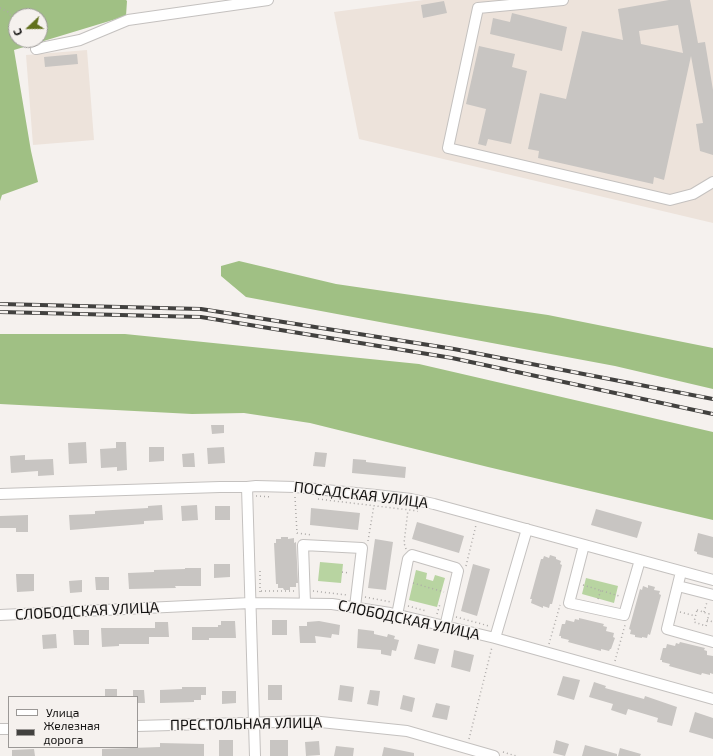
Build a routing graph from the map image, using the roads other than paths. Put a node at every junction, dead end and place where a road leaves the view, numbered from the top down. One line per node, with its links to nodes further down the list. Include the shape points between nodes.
1 (268, 0): 3 (street, via 128,20 80,40)
2 (563, 0): 4 (street, via 478,8 448,148 670,200 693,194)
3 (36, 49)
4 (713, 182)
5 (252, 487): 6 (street, ПОСАДСКАЯ УЛИЦА); 7 (street, ПОСАДСКАЯ УЛИЦА, via 295,487 411,499); 14 (street)
6 (0, 494)
7 (527, 529): 8 (street, ПОСАДСКАЯ УЛИЦА); 20 (street)
8 (584, 545): 9 (street, ПОСАДСКАЯ УЛИЦА); 9 (street, via 570,603 624,615)
9 (640, 560): 10 (street, ПОСАДСКАЯ УЛИЦА)
10 (681, 572): 11 (street, ПОСАДСКАЯ УЛИЦА); 12 (street)
11 (713, 580)
12 (678, 586): 13 (street); 21 (street, via 666,630)
13 (713, 595)
14 (250, 603): 15 (street, СЛОБОДСКАЯ УЛИЦА); 18 (street, СЛОБОДСКАЯ УЛИЦА); 23 (street)
15 (306, 603): 16 (street, СЛОБОДСКАЯ УЛИЦА); 16 (street, via 304,545 362,548)
16 (355, 607): 17 (street, СЛОБОДСКАЯ УЛИЦА)
17 (397, 615): 19 (street, СЛОБОДСКАЯ УЛИЦА); 19 (street, via 409,557 412,555 456,568 458,571)
18 (0, 616)
19 (445, 627): 20 (street, СЛОБОДСКАЯ УЛИЦА)
20 (495, 638): 22 (street, СЛОБОДСКАЯ УЛИЦА)
21 (713, 642)
22 (713, 699)
23 (254, 723): 24 (street, ПРЕСТОЛЬНАЯ УЛИЦА); 25 (street, ПРЕСТОЛЬНАЯ УЛИЦА, via 311,721 407,732); 26 (street)
24 (138, 726)
25 (465, 752): 27 (street, ПРЕСТОЛЬНАЯ УЛИЦА)
26 (255, 756)
27 (494, 756)

